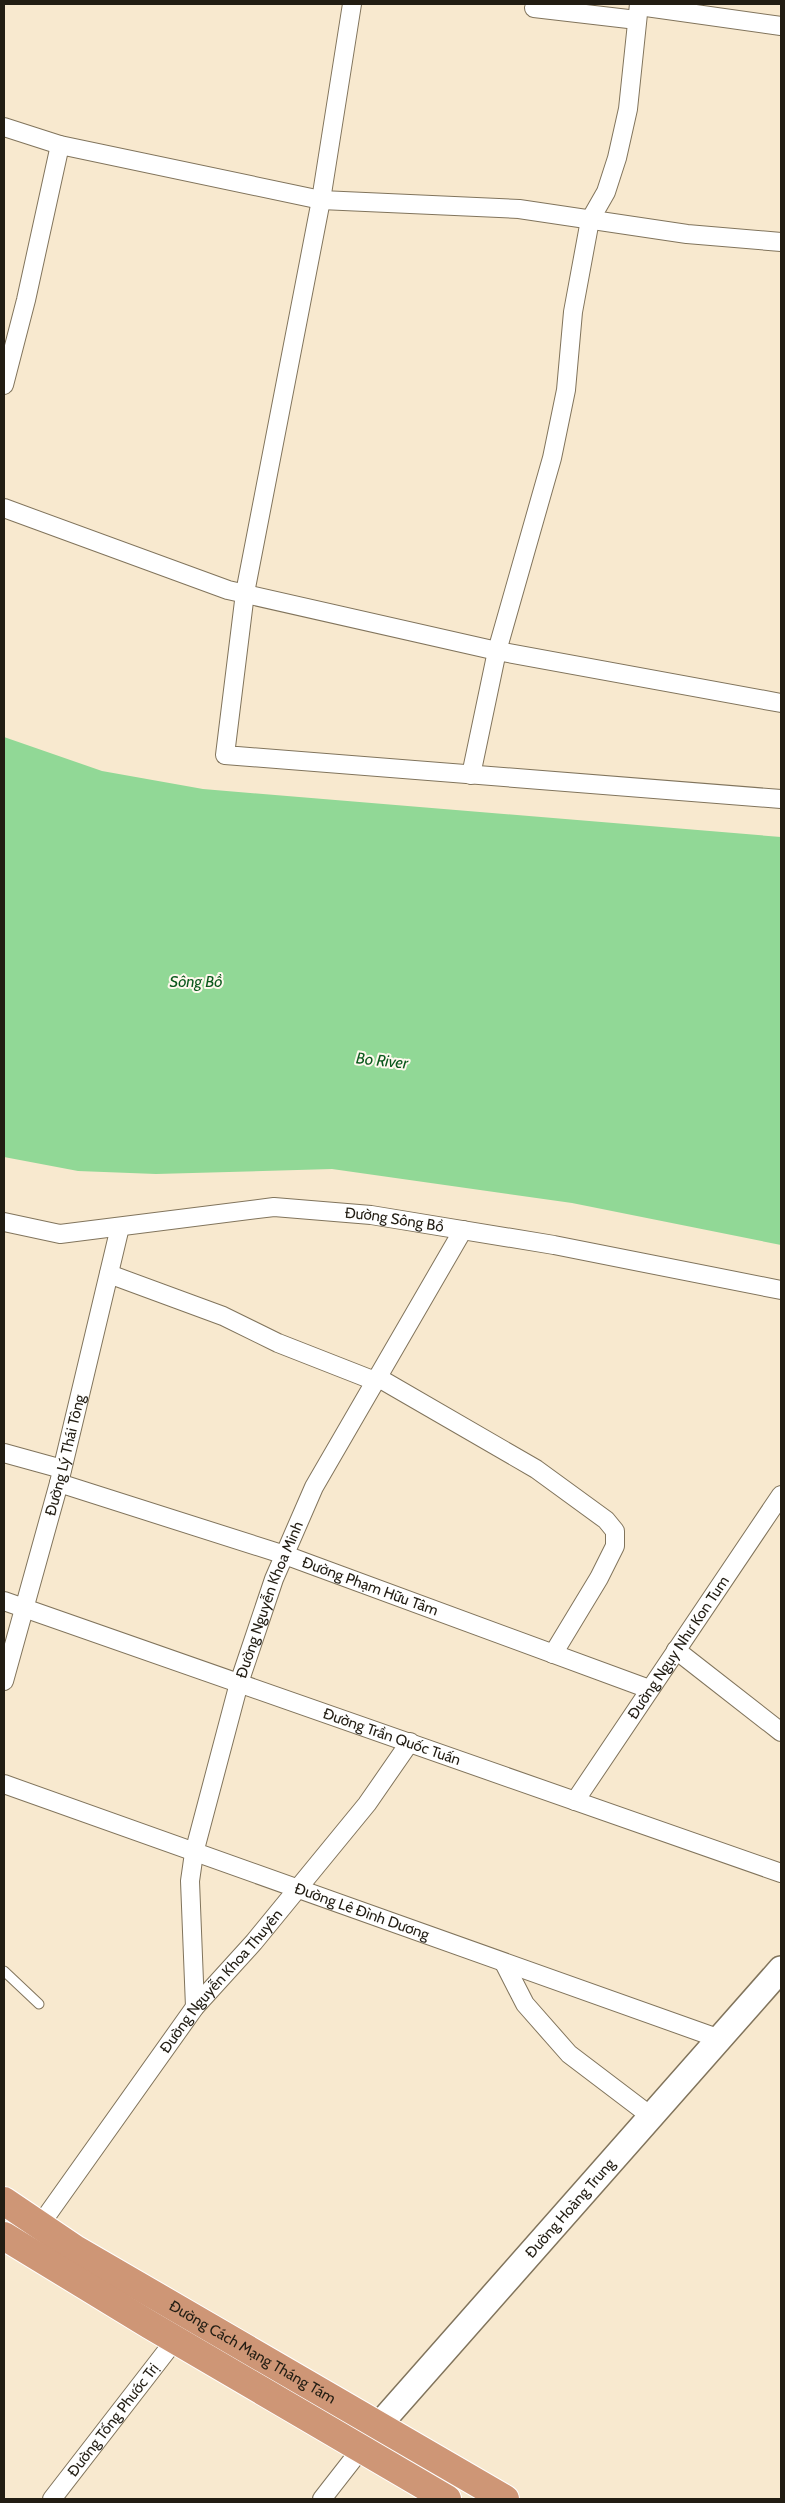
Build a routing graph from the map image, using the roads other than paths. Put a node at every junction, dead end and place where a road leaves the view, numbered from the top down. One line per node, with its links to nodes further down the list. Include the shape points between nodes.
1 (352, 4): 7 (street)
2 (534, 8): 3 (street)
3 (638, 10): 4 (street); 8 (street, via 628,109 617,158 606,192)
4 (781, 26)
5 (4, 127): 6 (street)
6 (60, 145): 7 (street); 10 (street)
7 (320, 200): 8 (street, via 519,209); 12 (street)
8 (590, 220): 9 (street, via 687,234); 13 (street, via 573,312 566,390 554,448)
9 (781, 242)
10 (4, 385)
11 (4, 508): 12 (street, via 228,590)
12 (245, 593): 13 (street); 15 (street, via 225,756)
13 (498, 651): 14 (street); 15 (street)
14 (781, 702)
15 (471, 776): 16 (street)
16 (781, 800)
17 (4, 1222): 18 (street, Đường Sông Bồ, via 60,1234)
18 (120, 1227): 19 (street, Đường Sông Bồ, via 274,1207 371,1215); 20 (street, Đường Lý Thái Tông)
19 (463, 1230): 21 (street, Đường Sông Bồ); 22 (street, Đường Nguyễn Khoa Minh)
20 (109, 1274): 22 (street, via 223,1316 278,1343); 24 (street, Đường Lý Thái Tông)
21 (781, 1290)
22 (376, 1379): 26 (street, Đường Nguyễn Khoa Minh, via 314,1487); 30 (street, via 536,1470 606,1520 615,1531 615,1546 599,1578)
23 (4, 1453): 24 (street, Đường Phạm Hữu Tâm)
24 (60, 1476): 26 (street, Đường Phạm Hữu Tâm); 28 (street, Đường Lý Thái Tông)
25 (781, 1495): 29 (street, Đường Ngụy Như Kon Tum)
26 (285, 1555): 30 (street, Đường Phạm Hữu Tâm); 32 (street, Đường Nguyễn Khoa Minh)
27 (4, 1601): 28 (street, Đường Trần Quốc Tuấn)
28 (26, 1609): 31 (street, Đường Lý Thái Tông); 32 (street, Đường Trần Quốc Tuấn)
29 (676, 1650): 33 (street, Đường Ngụy Như Kon Tum); 34 (street)
30 (553, 1654): 33 (street, Đường Phạm Hữu Tâm)
31 (4, 1681)
32 (239, 1683): 35 (street, Đường Trần Quốc Tuấn); 38 (street, Đường Nguyễn Khoa Minh)
33 (649, 1689): 37 (street, Đường Ngụy Như Kon Tum)
34 (781, 1732)
35 (410, 1742): 37 (street, Đường Trần Quốc Tuấn); 40 (street, Đường Nguyễn Khoa Thuyên, via 367,1804)
36 (4, 1784): 38 (street, Đường Lê Đình Dương)
37 (575, 1801): 39 (street, Đường Trần Quốc Tuấn)
38 (194, 1853): 40 (street, Đường Lê Đình Dương); 45 (street, Đường Nguyễn Khoa Minh, via 190,1881)
39 (781, 1874)
40 (297, 1889): 41 (street, Đường Lê Đình Dương); 45 (street, Đường Nguyễn Khoa Thuyên)
41 (504, 1963): 46 (street, Đường Lê Đình Dương); 47 (street, via 525,2004 569,2054)
42 (781, 1969): 46 (main road, Đường Hoàng Trung)
43 (4, 1971): 44 (lane)
44 (39, 2004)
45 (195, 2007): 49 (street, Đường Nguyễn Khoa Thuyên)
46 (720, 2039): 47 (main road, Đường Hoàng Trung)
47 (652, 2117): 52 (main road, Đường Hoàng Trung)
48 (4, 2200): 49 (highway, Đường Cách Mạng Tháng Tám)
49 (40, 2225): 52 (highway, Đường Cách Mạng Tháng Tám, via 75,2249)
50 (4, 2236): 51 (highway, Đường Cách Mạng Tháng Tám)
51 (176, 2340): 53 (highway, Đường Cách Mạng Tháng Tám); 54 (street, Đường Tống Phước Trị)
52 (379, 2425): 53 (main road, Đường Hoàng Trung); 57 (highway, Đường Cách Mạng Tháng Tám)
53 (361, 2449): 55 (street); 56 (highway, Đường Cách Mạng Tháng Tám)
54 (52, 2499)
55 (322, 2499)
56 (447, 2499)
57 (505, 2499)

